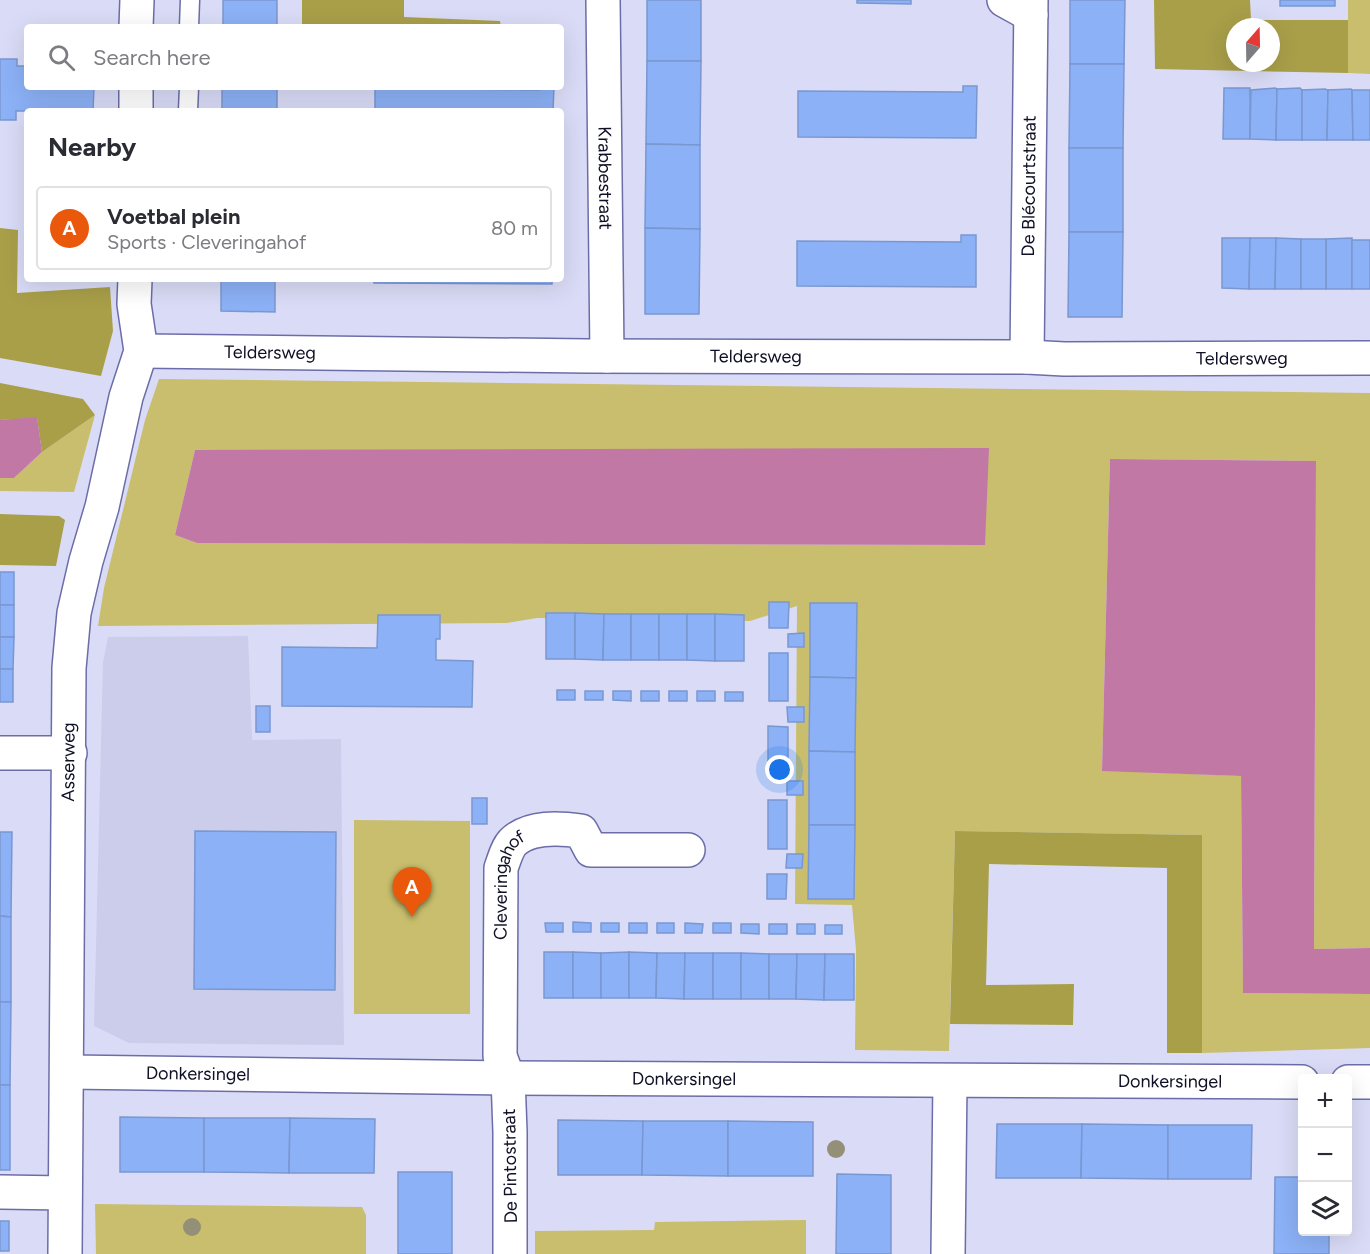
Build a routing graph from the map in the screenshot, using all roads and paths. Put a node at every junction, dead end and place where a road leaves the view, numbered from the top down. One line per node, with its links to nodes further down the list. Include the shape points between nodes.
1 (136, 0): 5 (street)
2 (190, 0): 6 (lane)
3 (603, 0): 13 (street, Krabbestraat)
4 (1022, 5): 14 (street, De Blécourtstraat)
5 (136, 24)
6 (189, 24)
7 (136, 90): 9 (street)
8 (189, 90): 10 (lane)
9 (136, 108)
10 (188, 108)
11 (135, 282): 12 (street, Asserweg)
12 (141, 351): 13 (street, Teldersweg); 17 (street, Asserweg, via 126,397 74,613 69,668)
13 (607, 356): 14 (street, Teldersweg)
14 (1027, 357): 15 (street, Teldersweg)
15 (1370, 358)
16 (0, 753): 17 (street)
17 (70, 753): 19 (street, Asserweg)
18 (688, 850): 20 (street, Cleveringahof, via 591,850 581,831 554,828 524,835 511,843 501,868 500,1056)
19 (68, 1072): 20 (street, Donkersingel); 26 (street, Asserweg)
20 (508, 1078): 21 (street, Donkersingel); 28 (street, De Pintostraat)
21 (950, 1081): 22 (street, Donkersingel); 29 (street)
22 (1298, 1082)
23 (1352, 1082): 24 (street)
24 (1370, 1082)
25 (0, 1192): 26 (street)
26 (65, 1193): 27 (street, Asserweg)
27 (65, 1254)
28 (510, 1254)
29 (948, 1254)

